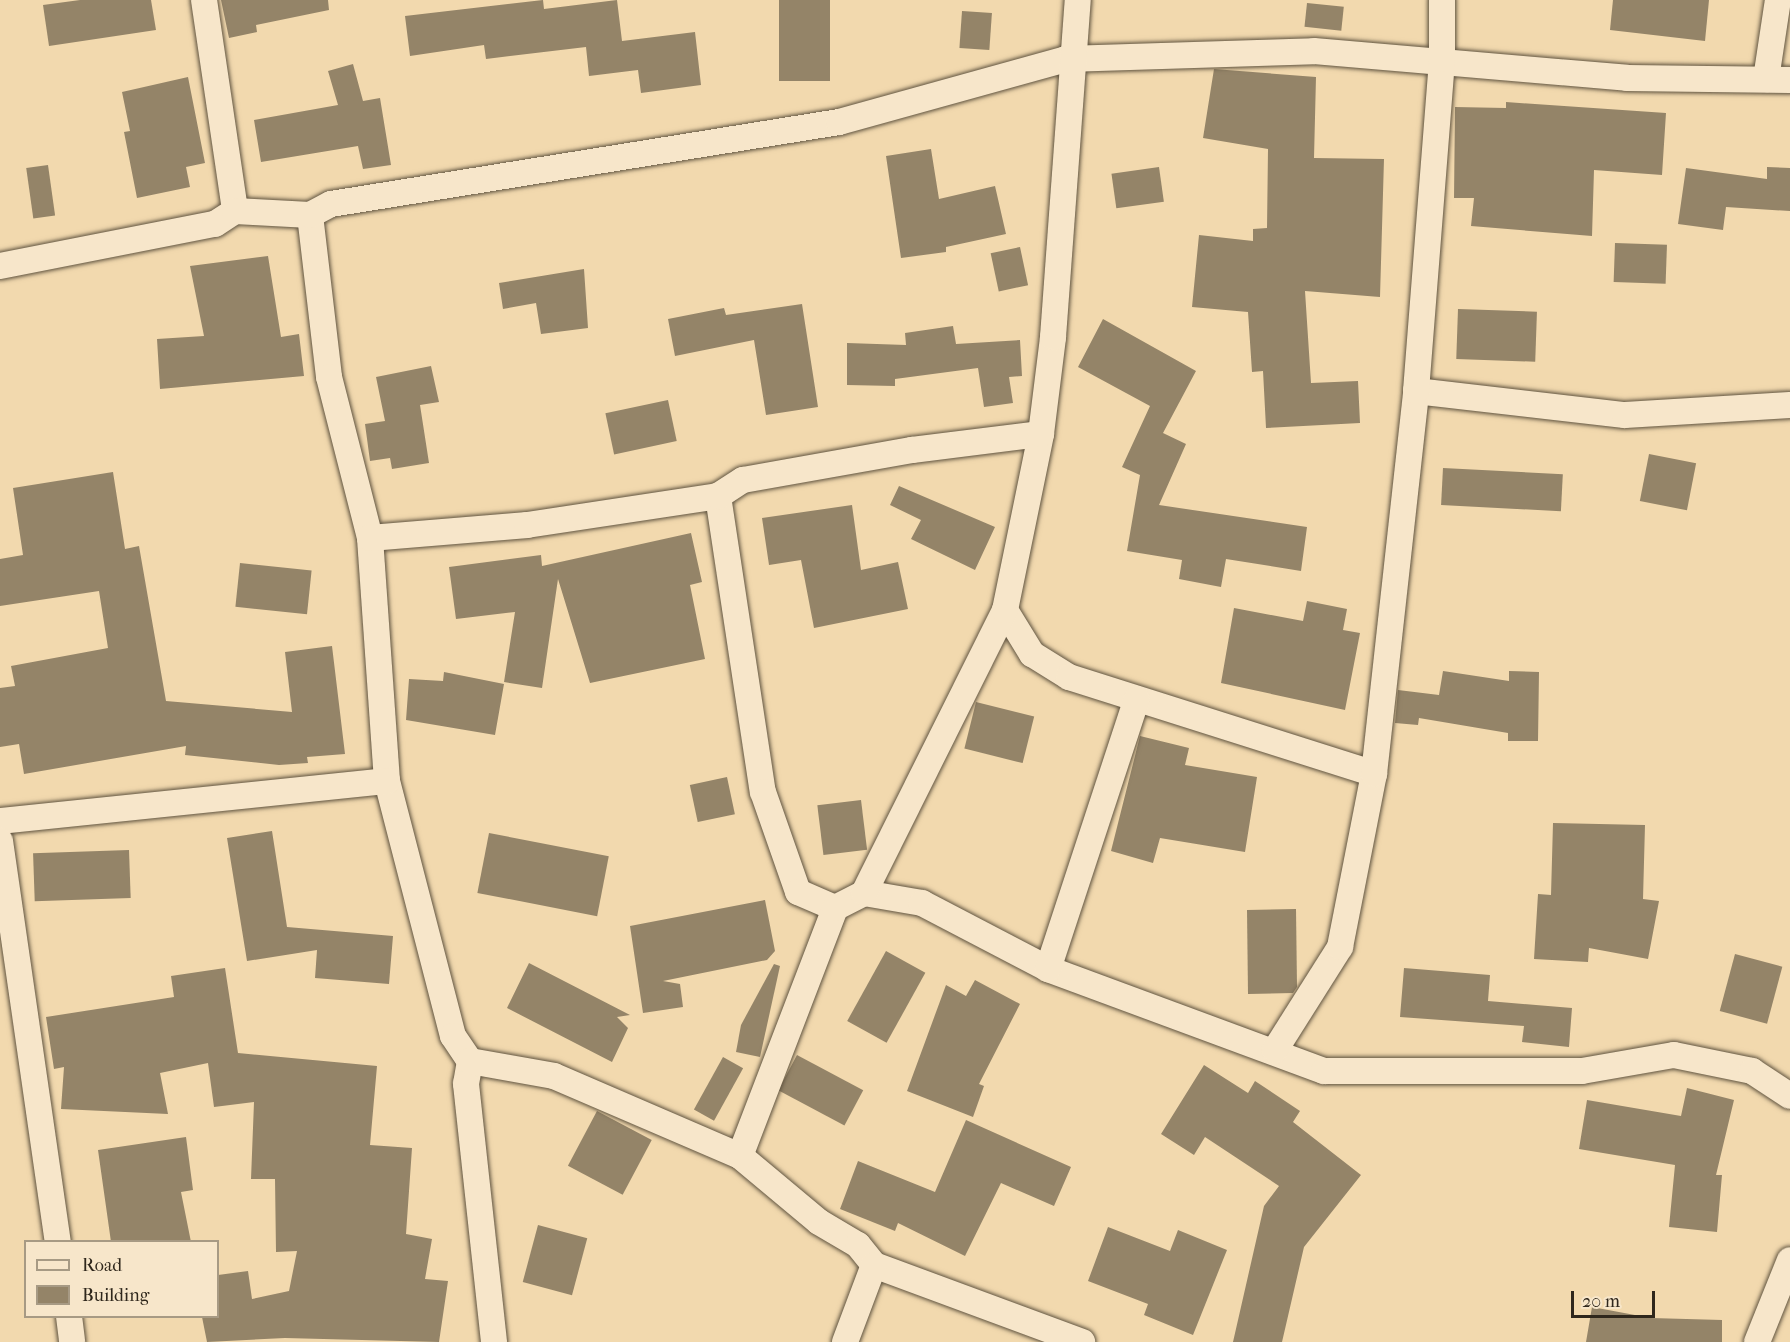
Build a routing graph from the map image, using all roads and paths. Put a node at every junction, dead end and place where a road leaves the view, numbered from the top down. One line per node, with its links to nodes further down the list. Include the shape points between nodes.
1 (204, 0): 8 (street)
2 (1077, 0): 6 (street)
3 (1442, 0): 5 (street)
4 (1778, 0): 7 (street)
5 (1442, 58): 6 (street, via 1314,51); 7 (street, via 1627,78); 11 (street)
6 (1073, 59): 9 (street, via 839,122 331,204); 13 (street, via 1053,337)
7 (1778, 80)
8 (235, 211): 9 (street); 10 (street, via 215,224)
9 (310, 215): 15 (street, via 329,377)
10 (0, 266)
11 (1416, 391): 12 (street, via 1625,416); 18 (street)
12 (1790, 405)
13 (1041, 434): 14 (street, via 743,480); 16 (street)
14 (718, 496): 15 (street, via 527,525); 23 (street, via 763,792 798,892)
15 (370, 538): 19 (street)
16 (1005, 610): 17 (street, via 1032,654 1069,677); 22 (street)
17 (1137, 699): 18 (street); 24 (street)
18 (1374, 774): 25 (street, via 1340,947)
19 (387, 781): 20 (street); 26 (street, via 453,1036)
20 (0, 821)
21 (0, 841): 29 (street)
22 (864, 893): 23 (street); 24 (street, via 922,903)
23 (835, 908): 28 (street)
24 (1048, 969): 25 (street)
25 (1275, 1050): 27 (street, via 1324,1071 1582,1071 1674,1055 1752,1071)
26 (470, 1061): 28 (street, via 554,1076); 34 (street, via 466,1084)
27 (1790, 1096)
28 (740, 1156): 31 (street, via 819,1222 858,1245)
29 (58, 1240)
30 (1790, 1260): 37 (street)
31 (874, 1265): 35 (street); 36 (street)
32 (69, 1318): 33 (street)
33 (72, 1342)
34 (494, 1342)
35 (844, 1342)
36 (1082, 1342)
37 (1757, 1342)

